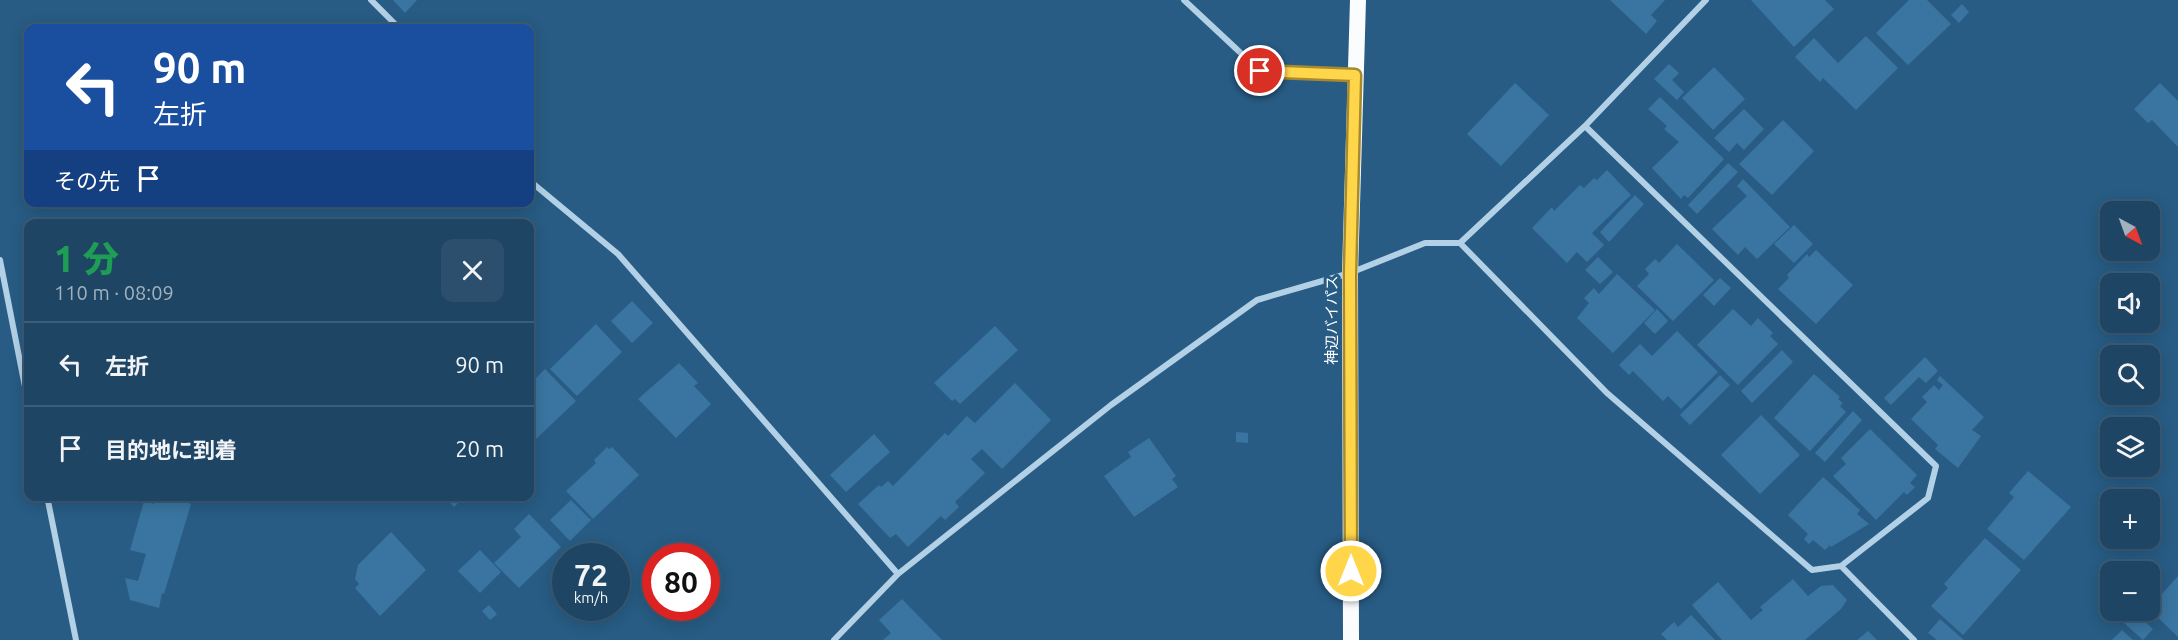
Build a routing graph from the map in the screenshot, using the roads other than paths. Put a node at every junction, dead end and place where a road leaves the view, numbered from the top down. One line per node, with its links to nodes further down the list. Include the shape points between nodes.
1 (371, 0): 5 (street)
2 (1184, 0): 6 (street, via 1260,71)
3 (1358, 0): 6 (highway, 神辺バイパス)
4 (1706, 0): 7 (street)
5 (395, 24)
6 (1355, 75): 11 (highway, 神辺バイパス)
7 (1585, 126): 9 (street); 14 (street, via 1936,466 1928,498)
8 (534, 184): 15 (street, via 618,254)
9 (1460, 243): 11 (street, via 1425,243); 14 (street, via 1606,393 1812,570)
10 (0, 260): 12 (street)
11 (1350, 273): 15 (street, via 1257,300 1111,405); 18 (highway, 神辺バイパス)
12 (24, 382)
13 (48, 501): 16 (street)
14 (1841, 566): 19 (street)
15 (898, 574): 17 (street)
16 (76, 640)
17 (834, 640)
18 (1351, 640)
19 (1914, 640)

